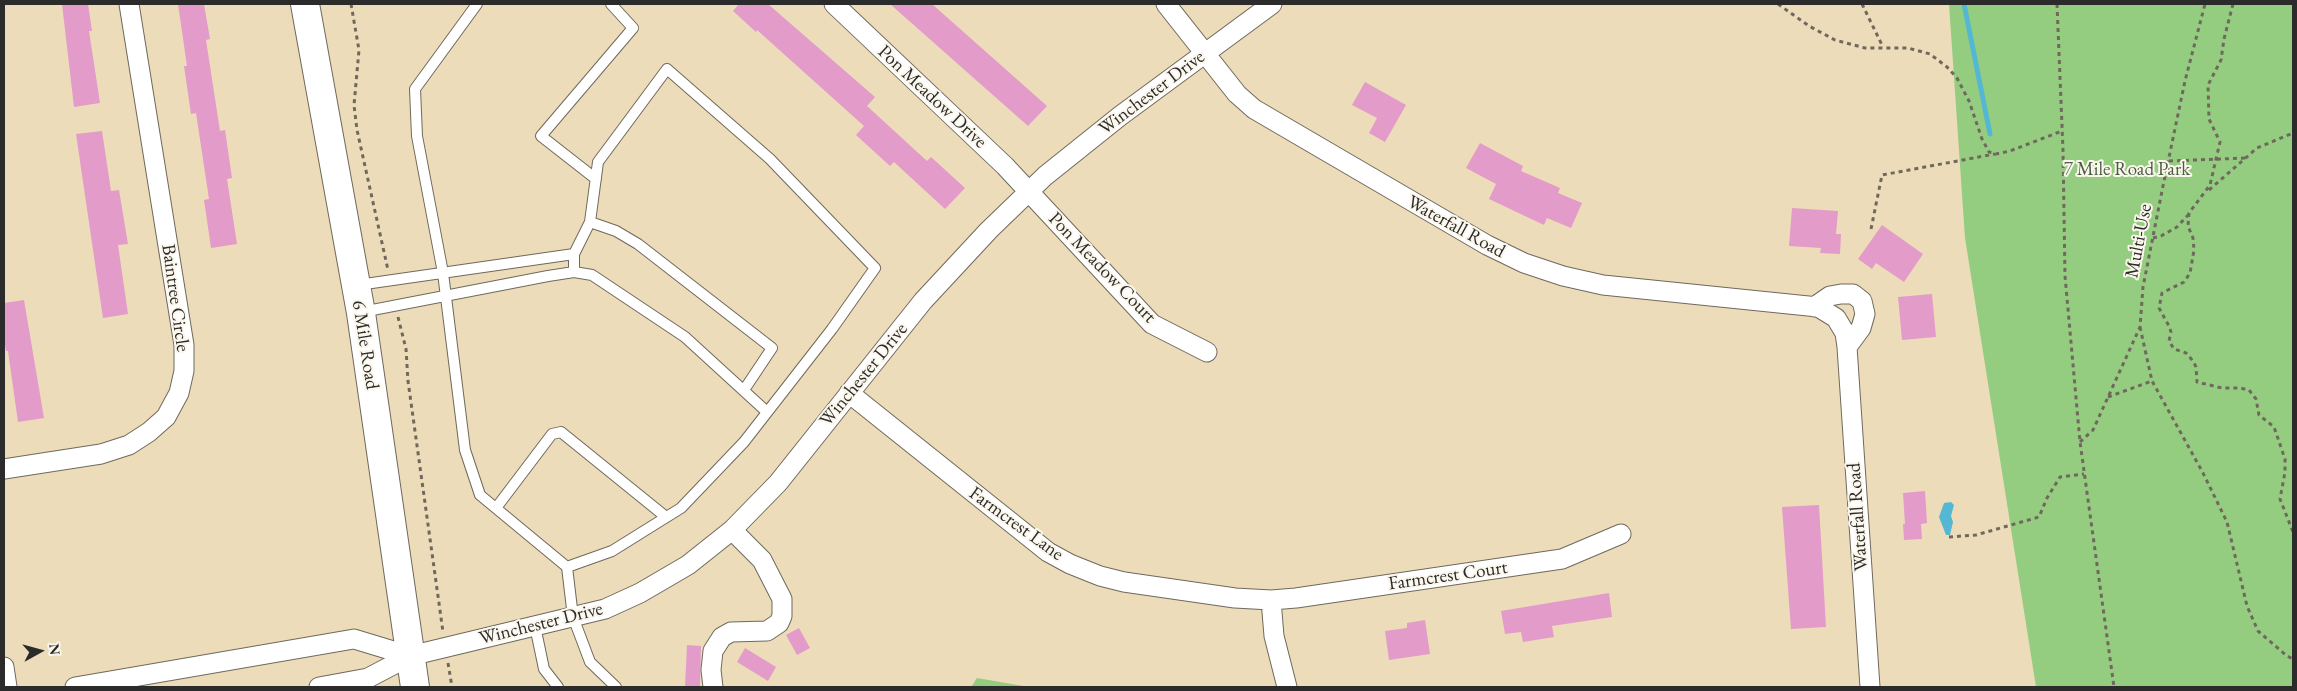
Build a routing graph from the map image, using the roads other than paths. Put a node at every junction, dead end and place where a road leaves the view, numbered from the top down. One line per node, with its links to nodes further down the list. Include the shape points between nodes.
1 (129, 4): 24 (street, Baintree Circle, via 184,345 184,371 179,393 166,417 129,445 101,454)
2 (305, 4): 15 (street, 6 Mile Road)
3 (477, 4): 14 (lane, via 415,88 417,136)
4 (611, 4): 9 (lane, via 633,28 541,136)
5 (834, 4): 10 (street, Pon Meadow Drive)
6 (1166, 4): 8 (street, Waterfall Road)
7 (1272, 4): 8 (street, Winchester Drive)
8 (1205, 53): 10 (street, Winchester Drive, via 1120,116); 17 (street, Waterfall Road, via 1237,94 1268,119 1486,245 1524,263 1603,285)
9 (596, 180): 11 (lane); 23 (lane, via 598,162 666,69 770,158 875,268)
10 (1029, 191): 20 (street, Pon Meadow Court, via 1152,324); 22 (street, Winchester Drive, via 950,270)
11 (590, 222): 12 (lane); 21 (lane, via 616,231 638,244 772,348)
12 (574, 254): 13 (lane); 14 (lane)
13 (574, 272): 16 (lane); 21 (lane, via 592,275 685,337)
14 (444, 273): 15 (lane); 16 (lane)
15 (356, 286): 18 (street, 6 Mile Road)
16 (446, 296): 18 (lane); 25 (lane, via 466,450 480,495)
17 (1814, 307): 19 (street, Waterfall Road, via 1832,314 1841,324); 19 (street, via 1830,296 1841,294 1854,294 1862,301 1865,314 1861,328)
18 (361, 312): 33 (street, 6 Mile Road)
19 (1847, 347): 43 (street, Waterfall Road)
20 (1207, 352)
21 (744, 390): 23 (lane)
22 (848, 394): 27 (street, Winchester Drive, via 778,483); 30 (street, Farmcrest Lane, via 1032,541 1070,564 1124,582)
23 (768, 412): 26 (lane, via 681,508)
24 (4, 469)
25 (496, 508): 26 (lane, via 552,434 561,432); 29 (lane)
26 (666, 517): 29 (lane, via 612,551)
27 (732, 530): 31 (street, Winchester Drive, via 688,565 648,588 605,609); 41 (street, via 762,560 782,599 782,616 780,623 767,631 731,632 722,637 714,651)
28 (1621, 534): 30 (street, Farmcrest Court, via 1562,559)
29 (567, 567): 31 (lane)
30 (1271, 600): 42 (street, via 1274,636)
31 (573, 617): 32 (street, Winchester Drive); 40 (lane, via 590,662)
32 (535, 626): 33 (street, Winchester Drive); 39 (lane, via 544,669)
33 (410, 656): 36 (street, Winchester Drive, via 354,639); 37 (street, Winchester Drive, via 368,678); 38 (street, 6 Mile Road)
34 (4, 667): 35 (street)
35 (7, 687)
36 (75, 687)
37 (319, 687)
38 (415, 687)
39 (558, 687)
40 (616, 687)
41 (713, 687)
42 (1287, 687)
43 (1870, 687)

